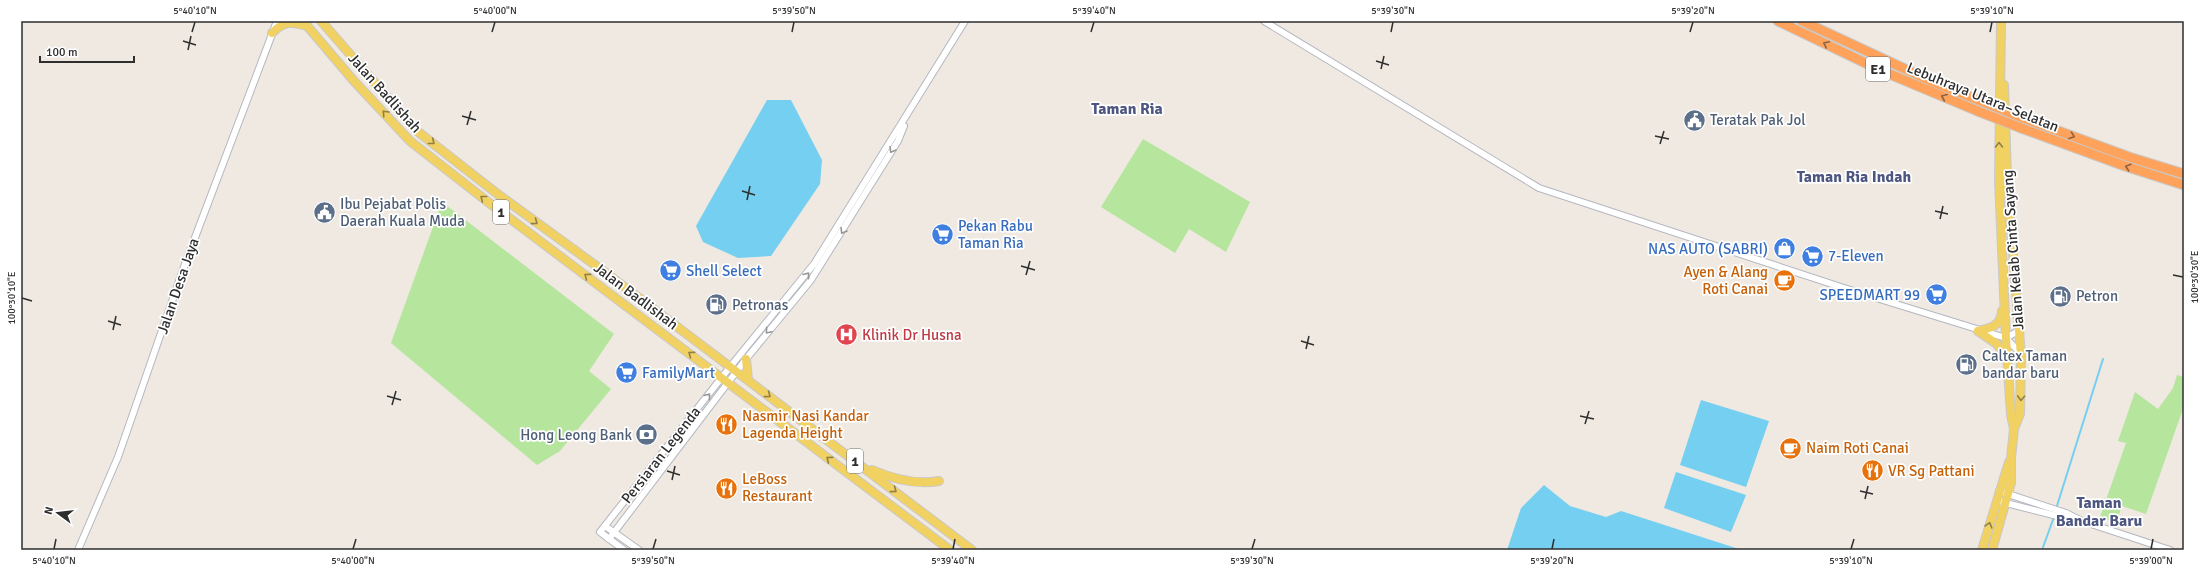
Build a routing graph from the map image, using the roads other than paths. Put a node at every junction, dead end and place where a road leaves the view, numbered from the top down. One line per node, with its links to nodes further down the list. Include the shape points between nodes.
1 (277, 21): 9 (street, Jalan Desa Jaya)
2 (321, 21): 21 (main road, Jalan Badlishah / 1, one-way to 21, via 417,130 495,192)
3 (965, 21): 11 (street)
4 (1264, 21): 15 (street, via 1539,188)
5 (1778, 21): 13 (highway, Lebuhraya Utara–Selatan / E1, one-way to 5, bridge, via 1980,112 1880,70)
6 (1802, 21): 12 (highway, Lebuhraya Utara–Selatan / E1, one-way to 12, bridge, via 1981,102)
7 (2001, 21): 10 (main road, Jalan Kelab Cinta Sayang)
8 (305, 24): 9 (main road, via 290,22 280,25); 22 (main road, Jalan Badlishah / 1, one-way to 8, via 410,141)
9 (272, 33): 36 (street, Jalan Desa Jaya, via 118,457)
10 (2002, 70): 14 (main road, Jalan Kelab Cinta Sayang, one-way to 10, via 1999,181 1999,103); 16 (main road, Jalan Kelab Cinta Sayang)
11 (906, 119): 19 (street, one-way to 19, via 898,141 820,269); 21 (street, one-way to 11, via 814,264 892,137)
12 (2184, 174)
13 (2184, 185)
14 (2005, 299): 15 (main road, via 1999,322 1994,327); 17 (main road, Jalan Kelab Cinta Sayang)
15 (1978, 331): 17 (street); 20 (main road, via 2002,350)
16 (2018, 331): 17 (street); 18 (main road, Jalan Kelab Cinta Sayang)
17 (2006, 338): 18 (street); 20 (main road, Jalan Kelab Cinta Sayang)
18 (2021, 354): 24 (main road, Jalan Kelab Cinta Sayang, one-way to 24, via 2020,414)
19 (746, 359): 21 (street); 23 (main road)
20 (2008, 364): 24 (main road, Jalan Kelab Cinta Sayang)
21 (733, 369): 22 (street); 23 (main road, Jalan Badlishah / 1)
22 (725, 380): 33 (street, Persiaran Legenda, one-way to 22); 34 (street, Persiaran Legenda); 39 (main road, Jalan Badlishah / 1, one-way to 22)
23 (748, 380): 26 (main road, Jalan Badlishah / 1, one-way to 26)
24 (2014, 429): 25 (main road, Jalan Kelab Cinta Sayang)
25 (2011, 458): 28 (main road, Jalan Kelab Cinta Sayang); 29 (main road, Jalan Kelab Cinta Sayang)
26 (860, 465): 27 (main road, via 879,473 920,483); 40 (main road, Jalan Badlishah / 1, one-way to 40)
27 (939, 481)
28 (1999, 491): 29 (street); 30 (main road, Jalan Kelab Cinta Sayang)
29 (2009, 494): 31 (main road, Jalan Kelab Cinta Sayang); 32 (street)
30 (1996, 500): 31 (street); 41 (main road, Jalan Kelab Cinta Sayang, one-way to 30)
31 (2006, 503): 32 (street); 42 (main road, Jalan Kelab Cinta Sayang)
32 (2042, 509): 43 (street)
33 (605, 526): 34 (street); 35 (street, Persiaran Legenda, via 600,532)
34 (614, 532): 35 (street, Persiaran Legenda); 38 (street)
35 (609, 539): 37 (street)
36 (78, 550)
37 (624, 550)
38 (639, 550)
39 (950, 550)
40 (972, 550)
41 (1982, 550)
42 (1992, 550)
43 (2170, 550)

